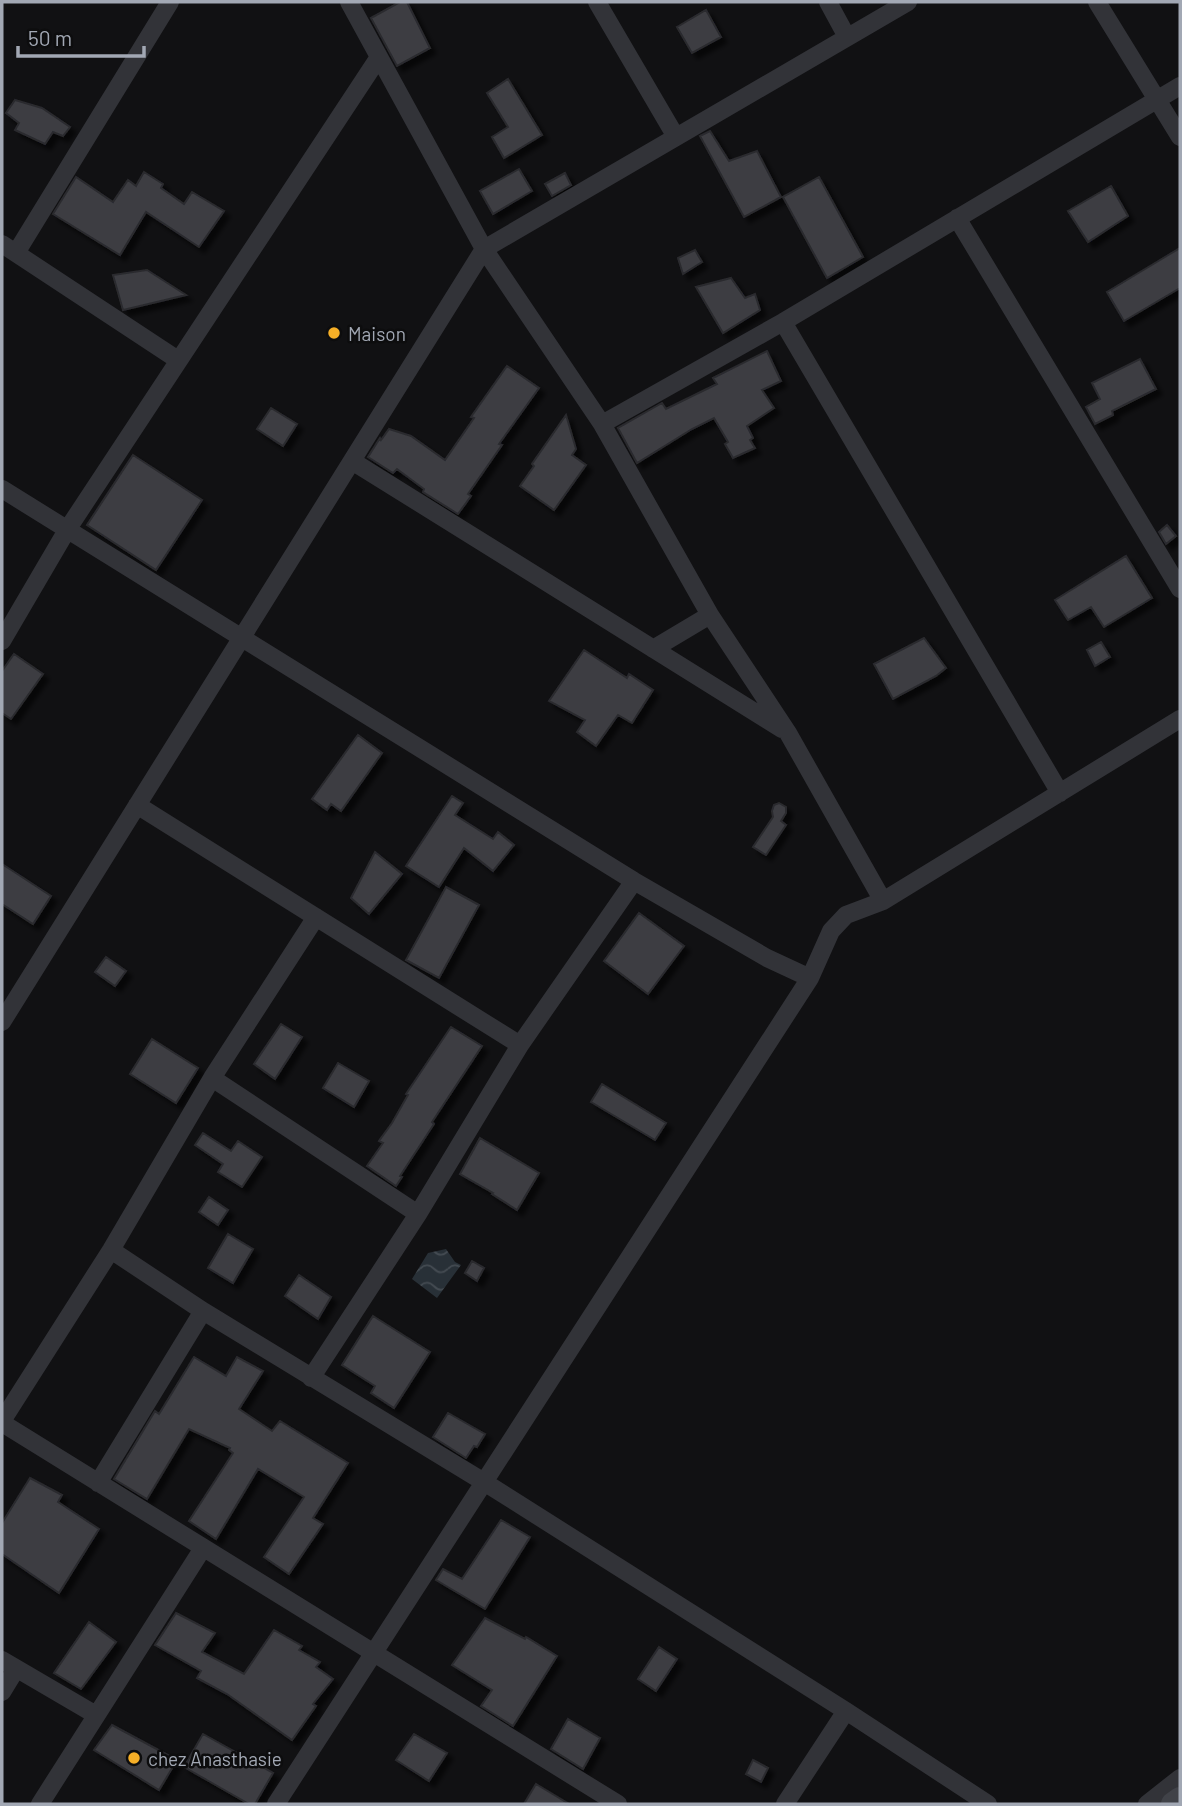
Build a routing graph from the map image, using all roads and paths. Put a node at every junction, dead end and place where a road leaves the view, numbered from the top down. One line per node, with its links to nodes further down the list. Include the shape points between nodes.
1 (170, 2): 14 (street)
2 (349, 2): 8 (street)
3 (597, 2): 11 (street)
4 (828, 2): 7 (street)
5 (908, 2): 7 (street)
6 (1097, 2): 10 (street)
7 (847, 37): 11 (street)
8 (379, 57): 15 (street); 17 (street)
9 (1180, 86): 10 (street)
10 (1158, 99): 12 (street); 13 (street)
11 (676, 137): 15 (street)
12 (1180, 137)
13 (957, 218): 16 (street); 22 (street)
14 (9, 248): 17 (street)
15 (484, 249): 18 (street); 19 (street)
16 (783, 322): 18 (street); 29 (street)
17 (178, 360): 21 (street)
18 (602, 424): 23 (street)
19 (352, 461): 24 (street); 26 (street)
20 (2, 489): 21 (street)
21 (67, 530): 24 (street); 25 (street)
22 (1180, 589)
23 (710, 615): 26 (street); 28 (street)
24 (241, 638): 30 (street); 31 (street)
25 (2, 641)
26 (653, 649): 28 (street)
27 (1180, 719): 29 (street)
28 (788, 733): 32 (street)
29 (1060, 793): 32 (street)
30 (137, 805): 33 (street); 35 (street)
31 (634, 881): 34 (street); 36 (street)
32 (883, 901): 34 (street, via 846,915 831,931)
33 (316, 917): 36 (street); 37 (street)
34 (810, 978): 43 (street)
35 (2, 1023)
36 (520, 1045): 38 (street)
37 (212, 1078): 38 (street); 39 (street)
38 (418, 1214): 41 (street)
39 (111, 1250): 40 (street); 42 (street)
40 (203, 1311): 41 (street); 44 (street)
41 (311, 1378): 43 (street)
42 (2, 1422): 44 (street)
43 (484, 1482): 46 (street); 49 (street)
44 (98, 1483): 45 (street)
45 (203, 1548): 46 (street); 50 (street)
46 (374, 1653): 54 (street); 55 (street)
47 (9, 1664): 48 (street); 50 (street)
48 (2, 1692)
49 (846, 1711): 56 (street); 57 (street)
50 (96, 1715): 53 (street)
51 (1180, 1778): 58 (street)
52 (1180, 1799): 59 (main road)
53 (40, 1804)
54 (276, 1804)
55 (618, 1804)
56 (785, 1804)
57 (988, 1804)
58 (1147, 1804)
59 (1173, 1804)

